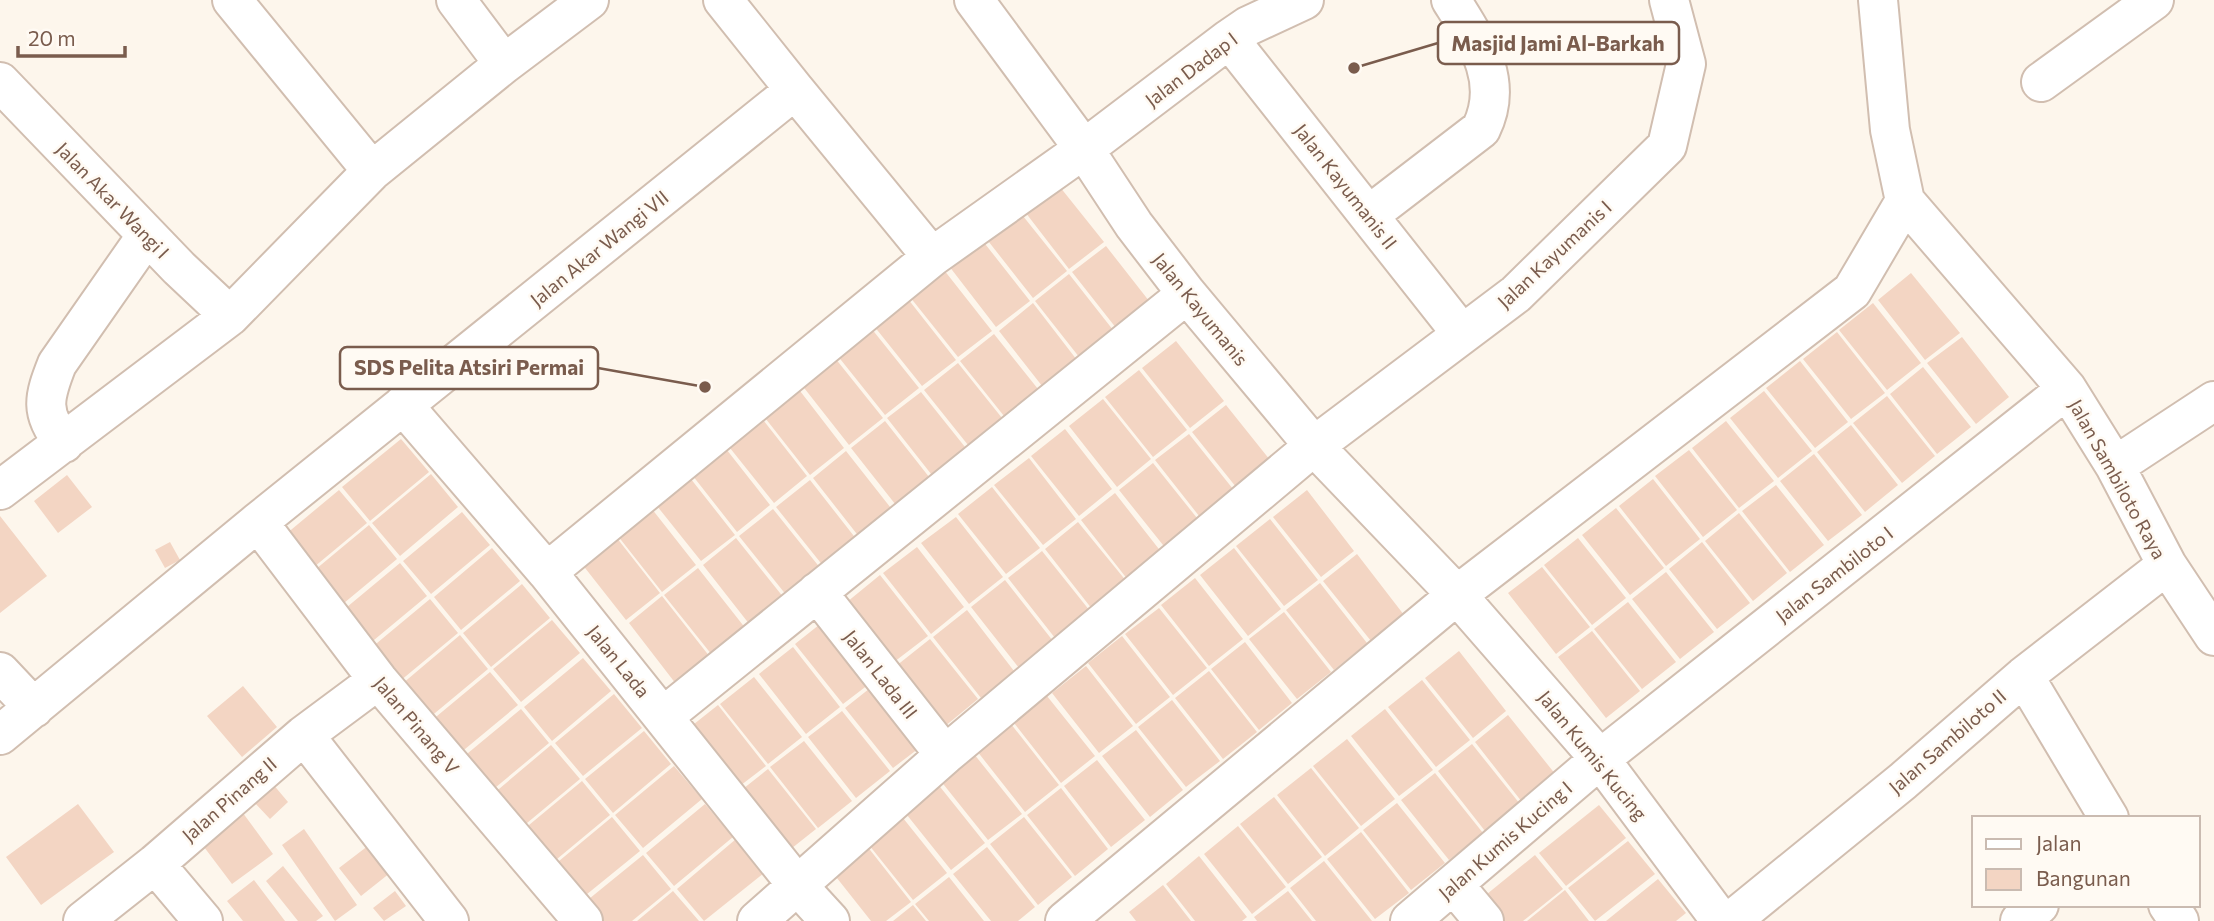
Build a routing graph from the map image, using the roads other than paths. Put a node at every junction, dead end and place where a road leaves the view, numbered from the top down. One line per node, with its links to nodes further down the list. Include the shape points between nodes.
1 (232, 0): 17 (street)
2 (456, 0): 12 (street)
3 (589, 0): 12 (street)
4 (723, 0): 15 (street)
5 (974, 0): 16 (street, Jalan Kayumanis)
6 (1304, 0): 11 (street, Jalan Dadap I)
7 (1451, 0): 19 (street, via 1482,51 1491,97 1489,113 1481,129)
8 (1669, 0): 24 (street, Jalan Kayumanis I, via 1686,64 1667,146 1516,294)
9 (1878, 0): 18 (street, via 1890,130)
10 (2154, 0): 14 (street)
11 (1230, 39): 16 (street, Jalan Dadap I); 19 (street, Jalan Kayumanis II)
12 (504, 64): 17 (street)
13 (0, 82): 20 (street, Jalan Akar Wangi I)
14 (2041, 82)
15 (795, 90): 21 (street); 27 (street, Jalan Akar Wangi VII)
16 (1084, 149): 21 (street, Jalan Dadap I); 22 (street, Jalan Kayumanis)
17 (372, 171): 23 (street)
18 (1905, 201): 25 (street, Jalan Sambiloto Raya); 36 (street, via 1852,291)
19 (1369, 215): 24 (street, Jalan Kayumanis II)
20 (147, 235): 23 (street, Jalan Akar Wangi I); 28 (street, via 57,364 45,408)
21 (932, 257): 34 (street, Jalan Dadap I)
22 (1186, 294): 29 (street, Jalan Kayumanis); 35 (street)
23 (230, 316): 28 (street)
24 (1462, 334): 29 (street, Jalan Kayumanis I)
25 (2067, 389): 30 (street, Jalan Sambiloto Raya); 46 (street, Jalan Sambiloto I)
26 (2214, 401): 30 (street)
27 (403, 405): 32 (street, Jalan Akar Wangi VII); 34 (street, Jalan Lada)
28 (64, 443): 31 (street)
29 (1314, 446): 36 (street, Jalan Kayumanis); 45 (street, Jalan Kayumanis I)
30 (2115, 466): 33 (street, Jalan Sambiloto Raya)
31 (0, 490)
32 (258, 523): 40 (street, Jalan Pinang V); 41 (street, Jalan Akar Wangi VII)
33 (2167, 565): 37 (street, Jalan Sambiloto Raya); 39 (street, Jalan Sambiloto II)
34 (547, 572): 42 (street, Jalan Lada)
35 (817, 592): 42 (street); 45 (street, Jalan Lada III)
36 (1457, 595): 46 (street, Jalan Kumis Kucing); 58 (street)
37 (2214, 636)
38 (0, 672): 41 (street)
39 (2024, 676): 47 (street); 62 (street, Jalan Sambiloto II)
40 (378, 680): 44 (street, Jalan Pinang II); 55 (street, Jalan Pinang V)
41 (34, 708): 43 (street, Jalan Akar Wangi VII)
42 (664, 716): 49 (street, Jalan Lada)
43 (0, 735)
44 (304, 735): 48 (street, Jalan Pinang II); 54 (street)
45 (946, 755): 49 (street, Jalan Kayumanis I)
46 (1600, 759): 50 (street, Jalan Kumis Kucing I); 61 (street, Jalan Kumis Kucing)
47 (2108, 816)
48 (155, 864): 52 (street, Jalan Pinang II); 53 (street)
49 (797, 885): 56 (street, Jalan Kayumanis I); 57 (street, Jalan Lada)
50 (1454, 885): 59 (street, Jalan Kumis Kucing I); 60 (street)
51 (2037, 907): 63 (street)
52 (83, 921)
53 (203, 921)
54 (449, 921)
55 (583, 921)
56 (757, 921)
57 (830, 921)
58 (1065, 921)
59 (1410, 921)
60 (1484, 921)
61 (1721, 921)
62 (1731, 921)
63 (2020, 921)

